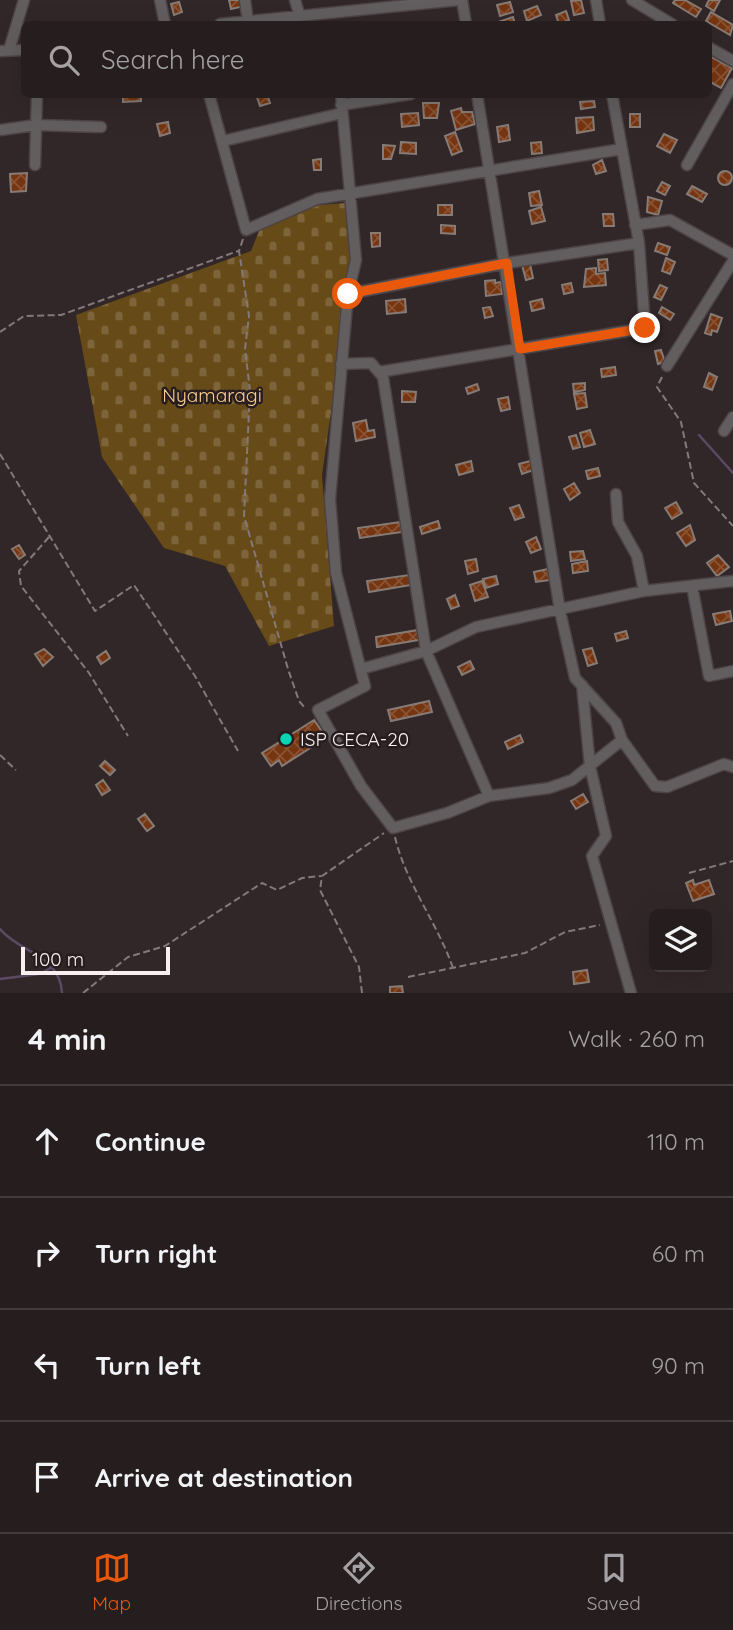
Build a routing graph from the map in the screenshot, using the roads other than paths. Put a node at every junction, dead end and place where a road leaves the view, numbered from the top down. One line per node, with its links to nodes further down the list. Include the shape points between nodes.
1 (24, 0): 19 (street)
2 (160, 0): 12 (street)
3 (245, 0): 13 (street)
4 (295, 0): 10 (street)
5 (341, 0): 11 (street)
6 (461, 0): 9 (street); 15 (street)
7 (596, 0): 16 (street)
8 (632, 0): 17 (street)
9 (444, 1): 11 (street)
10 (300, 17): 11 (street); 14 (street)
11 (339, 17)
12 (164, 21)
13 (248, 21)
14 (258, 21)
15 (465, 21)
16 (600, 21)
17 (667, 21)
18 (712, 49): 20 (street)
19 (4, 50)
20 (733, 61)
21 (733, 83): 34 (street)
22 (37, 98): 28 (street)
23 (210, 98): 31 (street)
24 (383, 98): 27 (street)
25 (478, 98): 35 (street)
26 (613, 98): 32 (street)
27 (341, 104): 31 (street); 36 (street)
28 (36, 125): 29 (street); 30 (street); 33 (street)
29 (101, 127)
30 (0, 130)
31 (223, 141): 36 (street, via 246,230 317,199)
32 (622, 149): 35 (street); 37 (street)
33 (35, 165)
34 (687, 165)
35 (489, 172): 36 (street); 41 (street)
36 (351, 193): 42 (street, via 356,260)
37 (635, 225): 38 (street); 39 (street, via 670,220)
38 (639, 243): 41 (street); 43 (street, via 645,328)
39 (733, 255)
40 (733, 261): 45 (street)
41 (507, 263): 42 (street); 43 (street)
42 (348, 294): 44 (street)
43 (520, 349): 46 (street); 53 (street)
44 (341, 364): 46 (street, via 371,363); 55 (street, via 330,499 336,572)
45 (667, 366)
46 (379, 372): 54 (street)
47 (733, 417): 48 (street)
48 (724, 431)
49 (616, 494): 52 (street, via 618,522 637,556)
50 (733, 581): 51 (street)
51 (692, 586): 52 (street); 56 (street, via 709,676)
52 (644, 592): 53 (street)
53 (561, 611): 54 (street, via 476,627); 57 (street, via 575,678)
54 (426, 651): 55 (street); 61 (street)
55 (361, 669): 61 (street, via 365,686 361,690 318,710 361,786 393,828)
56 (733, 671)
57 (582, 685): 58 (street, via 616,723); 59 (street)
58 (622, 740): 59 (street); 60 (street, via 654,786 667,787 724,764)
59 (590, 766): 61 (street, via 572,780 549,788); 62 (street, via 606,836 592,856)
60 (733, 767)
61 (489, 796)
62 (631, 993)

